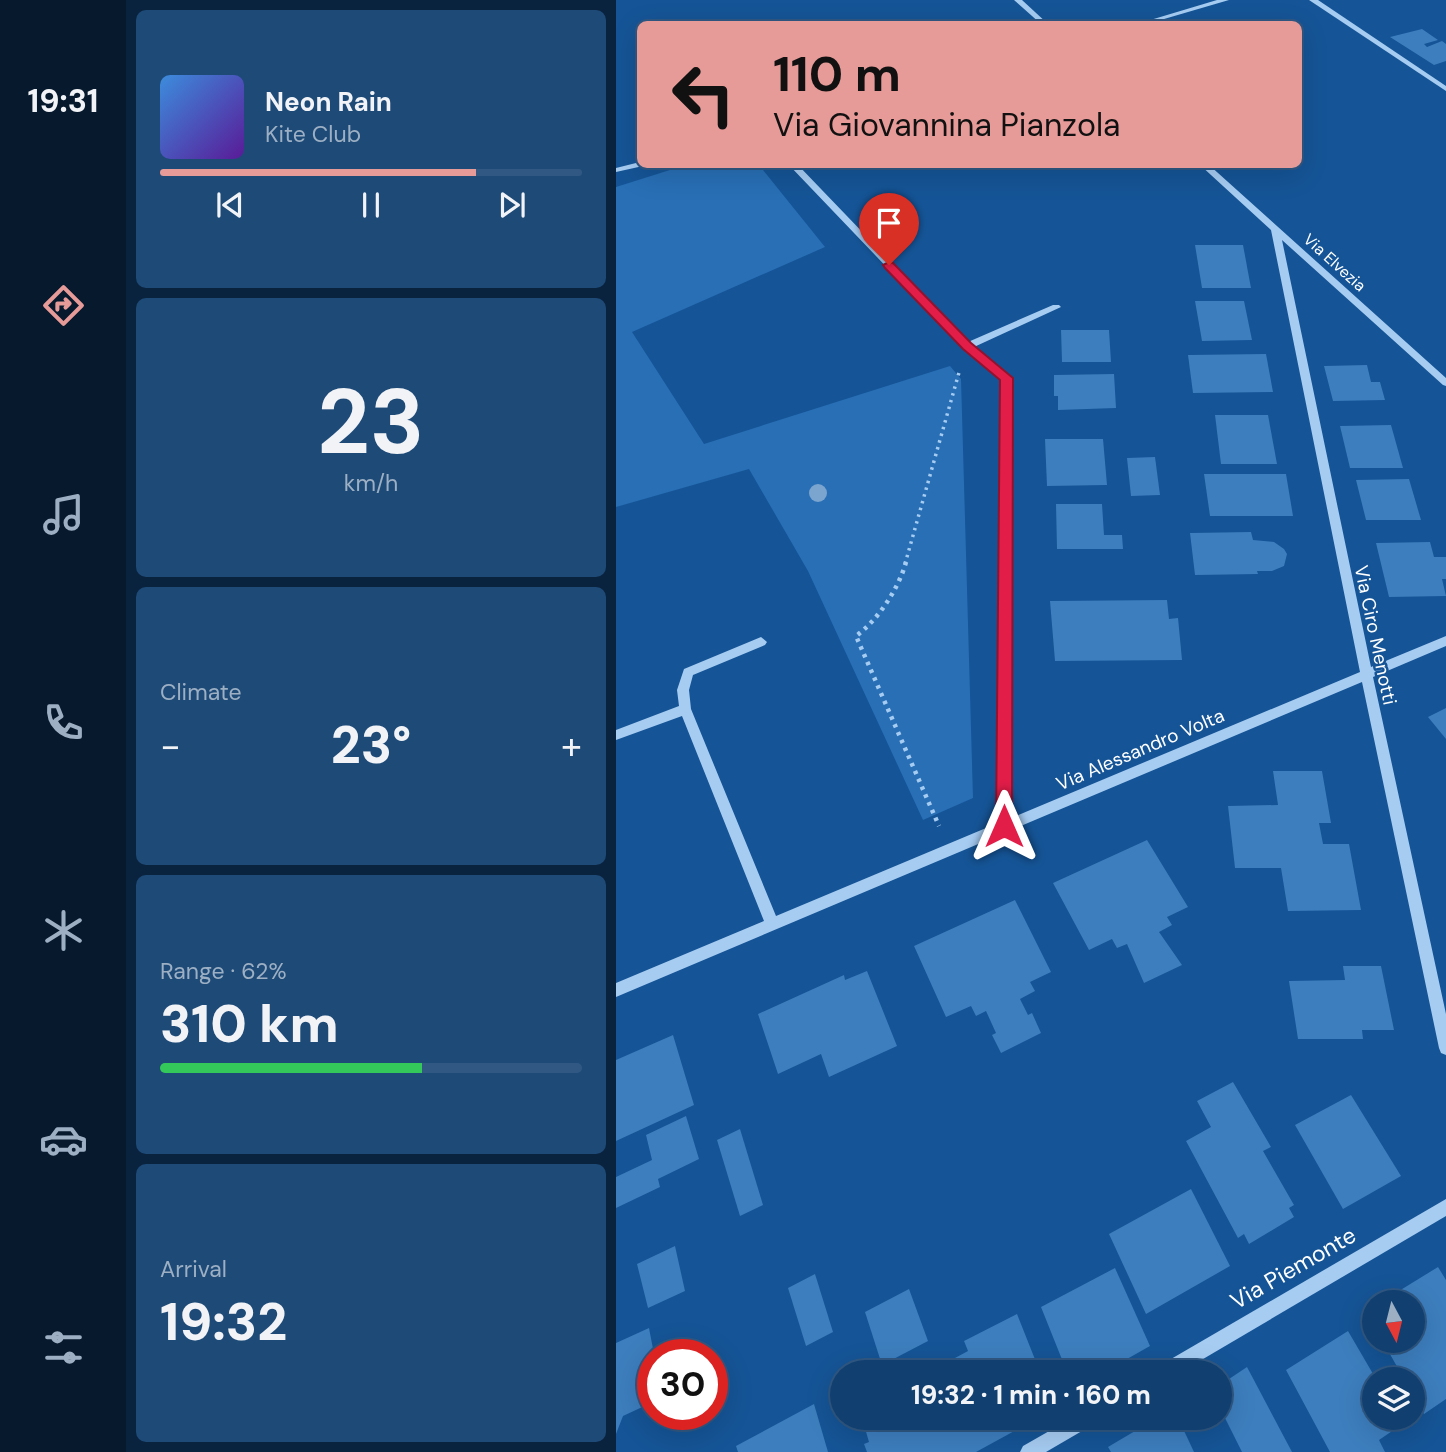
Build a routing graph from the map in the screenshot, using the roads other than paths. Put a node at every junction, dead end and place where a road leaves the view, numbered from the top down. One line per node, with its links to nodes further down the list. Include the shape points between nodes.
1 (1018, 0): 4 (street)
2 (1225, 0): 5 (street)
3 (1313, 0): 6 (street)
4 (1042, 21)
5 (1152, 21)
6 (1446, 89)
7 (637, 165): 10 (street)
8 (796, 168): 13 (street)
9 (1208, 168): 11 (street, Via Elvezia)
10 (616, 170)
11 (1275, 228): 14 (street, Via Elvezia); 17 (street, Via Ciro Menotti)
12 (1056, 307): 13 (street)
13 (967, 346): 20 (street, via 1007,378)
14 (1446, 383)
15 (1446, 641): 17 (street, Via Alessandro Volta)
16 (761, 642): 18 (street, via 688,672 683,690)
17 (1366, 674): 20 (street, Via Alessandro Volta); 23 (street, Via Ciro Menotti)
18 (685, 709): 19 (street); 21 (street)
19 (616, 735)
20 (1004, 826): 21 (street, Via Alessandro Volta)
21 (772, 924): 22 (street, Via Alessandro Volta)
22 (616, 990)
23 (1446, 1048)
24 (1446, 1207): 25 (street, Via Piemonte)
25 (1185, 1360)
26 (1067, 1430): 27 (street)
27 (1029, 1452)

